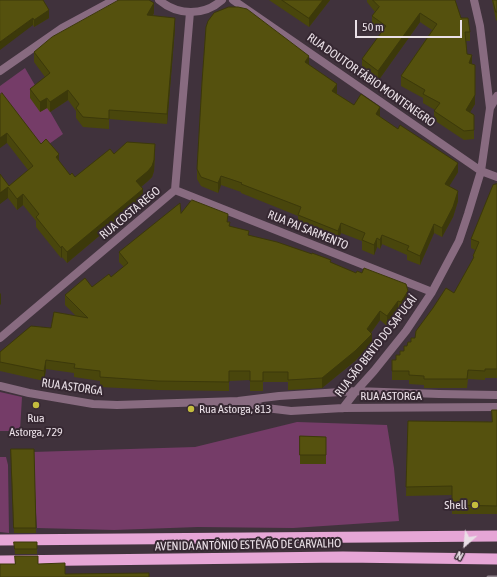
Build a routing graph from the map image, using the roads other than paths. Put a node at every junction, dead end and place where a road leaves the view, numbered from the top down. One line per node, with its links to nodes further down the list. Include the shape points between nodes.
1 (114, 0): 7 (street, via 62,28)
2 (159, 0): 6 (street, via 177,10)
3 (222, 0): 6 (street, via 204,10)
4 (233, 0): 10 (street, RUA DOUTOR FÁBIO MONTENEGRO)
5 (474, 0): 9 (street, RUA SÃO BENTO DO SAPUCAÍ, via 480,26)
6 (190, 12): 12 (street, RUA COSTA REGO)
7 (0, 71)
8 (497, 96): 9 (street)
9 (490, 108): 10 (street, RUA SÃO BENTO DO SAPUCAÍ)
10 (481, 171): 11 (street, RUA DOUTOR FÁBIO MONTENEGRO); 13 (street, RUA SÃO BENTO DO SAPUCAÍ, via 458,241)
11 (497, 177)
12 (175, 190): 13 (street, RUA PAI SARMENTO); 14 (street, RUA COSTA REGO)
13 (432, 292): 16 (street, RUA SÃO BENTO DO SAPUCAÍ, via 402,336)
14 (0, 338)
15 (0, 386): 18 (street, RUA ASTORGA, via 93,404)
16 (356, 391): 17 (street, RUA ASTORGA); 18 (street, RUA ASTORGA); 20 (street, RUA SÃO BENTO DO SAPUCAÍ)
17 (497, 395)
18 (238, 401): 20 (street, RUA ASTORGA, via 290,411)
19 (497, 407): 20 (street, RUA ASTORGA)
20 (343, 408)
21 (497, 536): 22 (highway, AVENIDA ANTÔNIO ESTÊVÃO DE CARVALHO)
22 (0, 540)
23 (497, 559): 24 (highway, AVENIDA ANTÔNIO ESTÊVÃO DE CARVALHO, via 343,557)
24 (0, 561)

